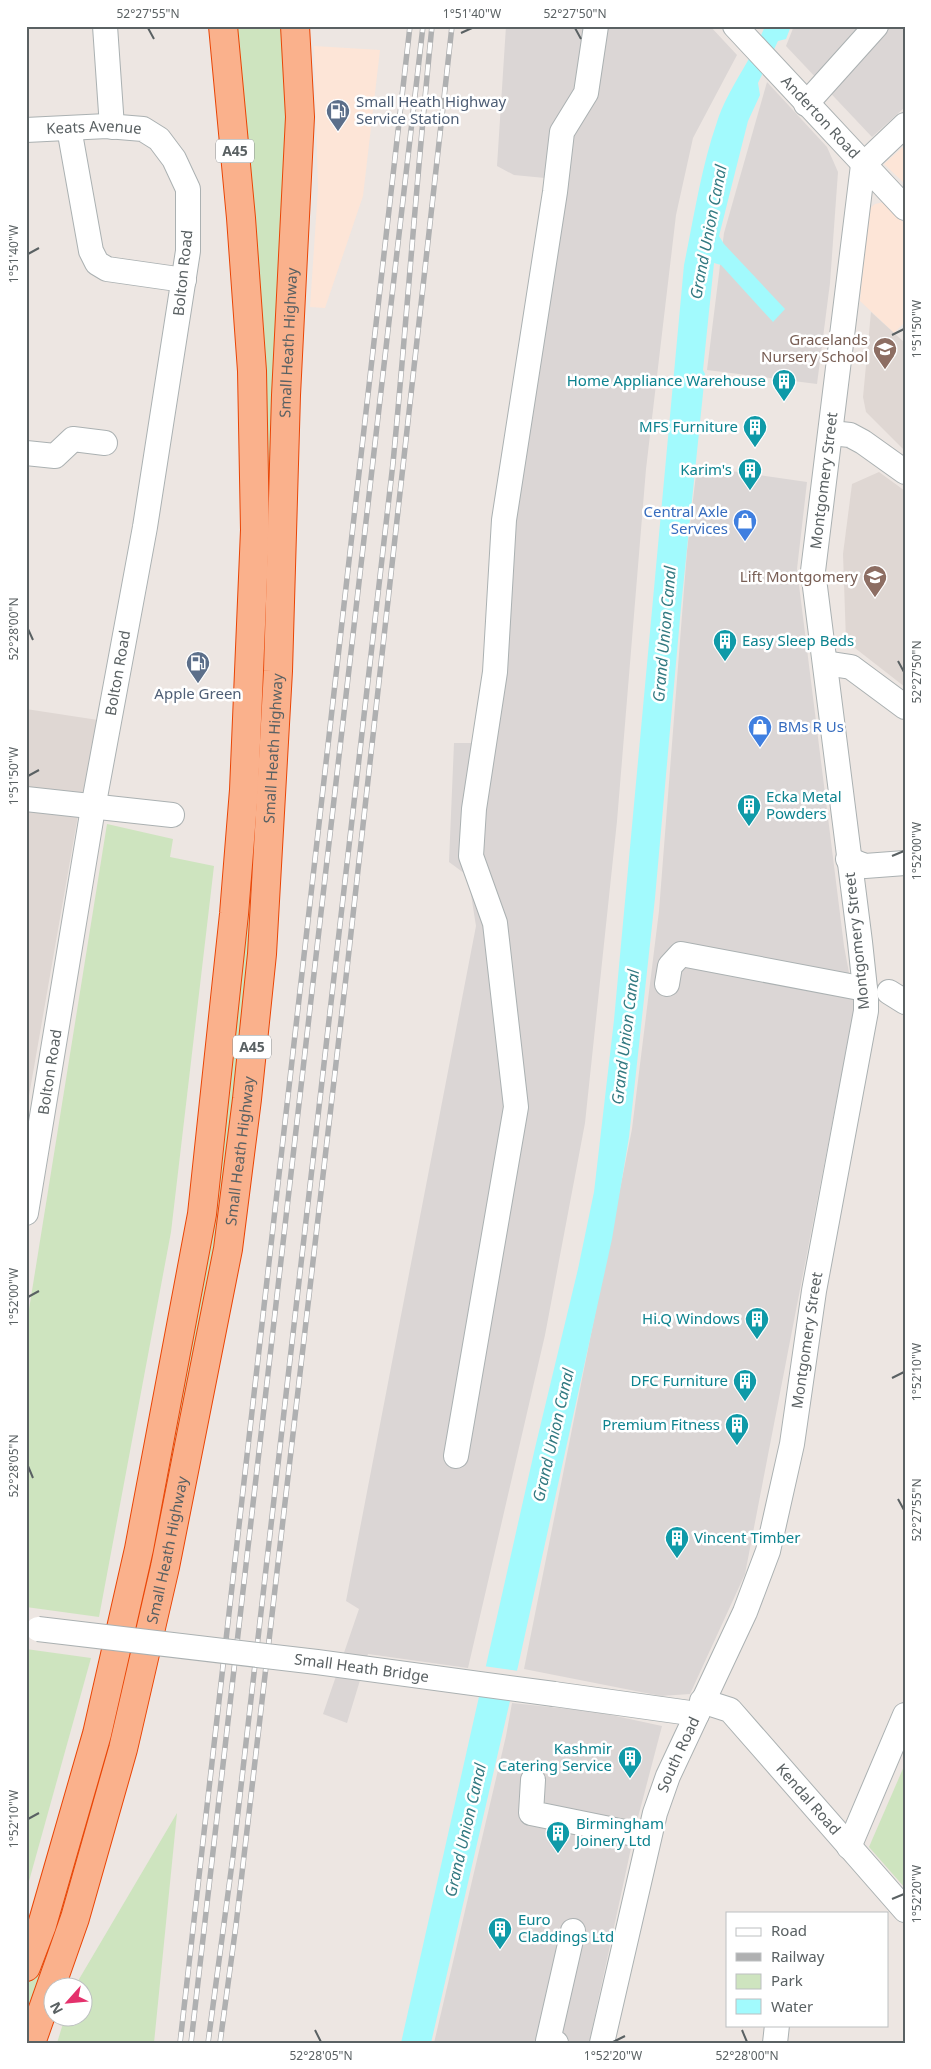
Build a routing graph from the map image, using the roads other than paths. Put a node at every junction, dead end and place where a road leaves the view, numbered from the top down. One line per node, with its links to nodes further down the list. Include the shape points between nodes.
1 (105, 26): 9 (street)
2 (223, 26): 39 (highway, Small Heath Highway / A45, via 252,371 255,530 244,790 234,914 202,1214 139,1549 98,1734 42,1925)
3 (295, 26): 41 (highway, Small Heath Highway / A45, via 300,117 286,395 278,671 262,954 230,1240 165,1566 123,1749 75,1918)
4 (596, 26): 30 (street, via 586,93 562,132 504,520 494,672 474,809 471,856 495,923 516,1107)
5 (876, 26): 7 (street)
6 (738, 30): 7 (street, Anderton Road)
7 (806, 104): 13 (street, Anderton Road)
8 (905, 125): 13 (street)
9 (112, 127): 10 (street, Keats Avenue); 12 (street, Keats Avenue, via 143,129)
10 (69, 128): 11 (street, Keats Avenue); 15 (street, via 96,263 107,269)
11 (26, 130)
12 (159, 139): 15 (street, Bolton Road, via 174,159 188,189 188,251)
13 (863, 165): 14 (street, Anderton Road); 16 (street, Montgomery Street)
14 (905, 208)
15 (184, 280): 23 (street, Bolton Road, via 145,527)
16 (831, 433): 19 (street, via 850,435); 20 (street, Montgomery Street, via 813,572)
17 (105, 443): 18 (street, via 73,439 55,456)
18 (26, 453)
19 (905, 472)
20 (825, 663): 21 (street, via 850,667); 25 (street, Montgomery Street)
21 (905, 707)
22 (26, 799): 23 (street)
23 (93, 808): 24 (street); 29 (street, Bolton Road)
24 (172, 815)
25 (848, 859): 26 (street, via 865,866); 28 (street, Montgomery Street)
26 (905, 863)
27 (667, 984): 28 (street, via 670,966 682,954)
28 (865, 989): 32 (street, Montgomery Street, via 866,1011 850,1139 792,1444 768,1551 745,1612)
29 (26, 1213)
30 (456, 1456)
31 (32, 1628): 32 (street, Small Heath Bridge, bridge, via 554,1694)
32 (700, 1708): 35 (street, South Road, via 668,1776); 36 (street, Kendal Road, via 730,1710)
33 (905, 1715): 36 (street)
34 (533, 1780): 35 (street, via 532,1813)
35 (649, 1837): 43 (street, South Road)
36 (849, 1847): 37 (street, Kendal Road)
37 (898, 1911)
38 (573, 1931): 42 (street, via 548,2041)
39 (26, 1967)
40 (777, 2026): 44 (street)
41 (31, 2043)
42 (556, 2043)
43 (602, 2043)
44 (775, 2043)

